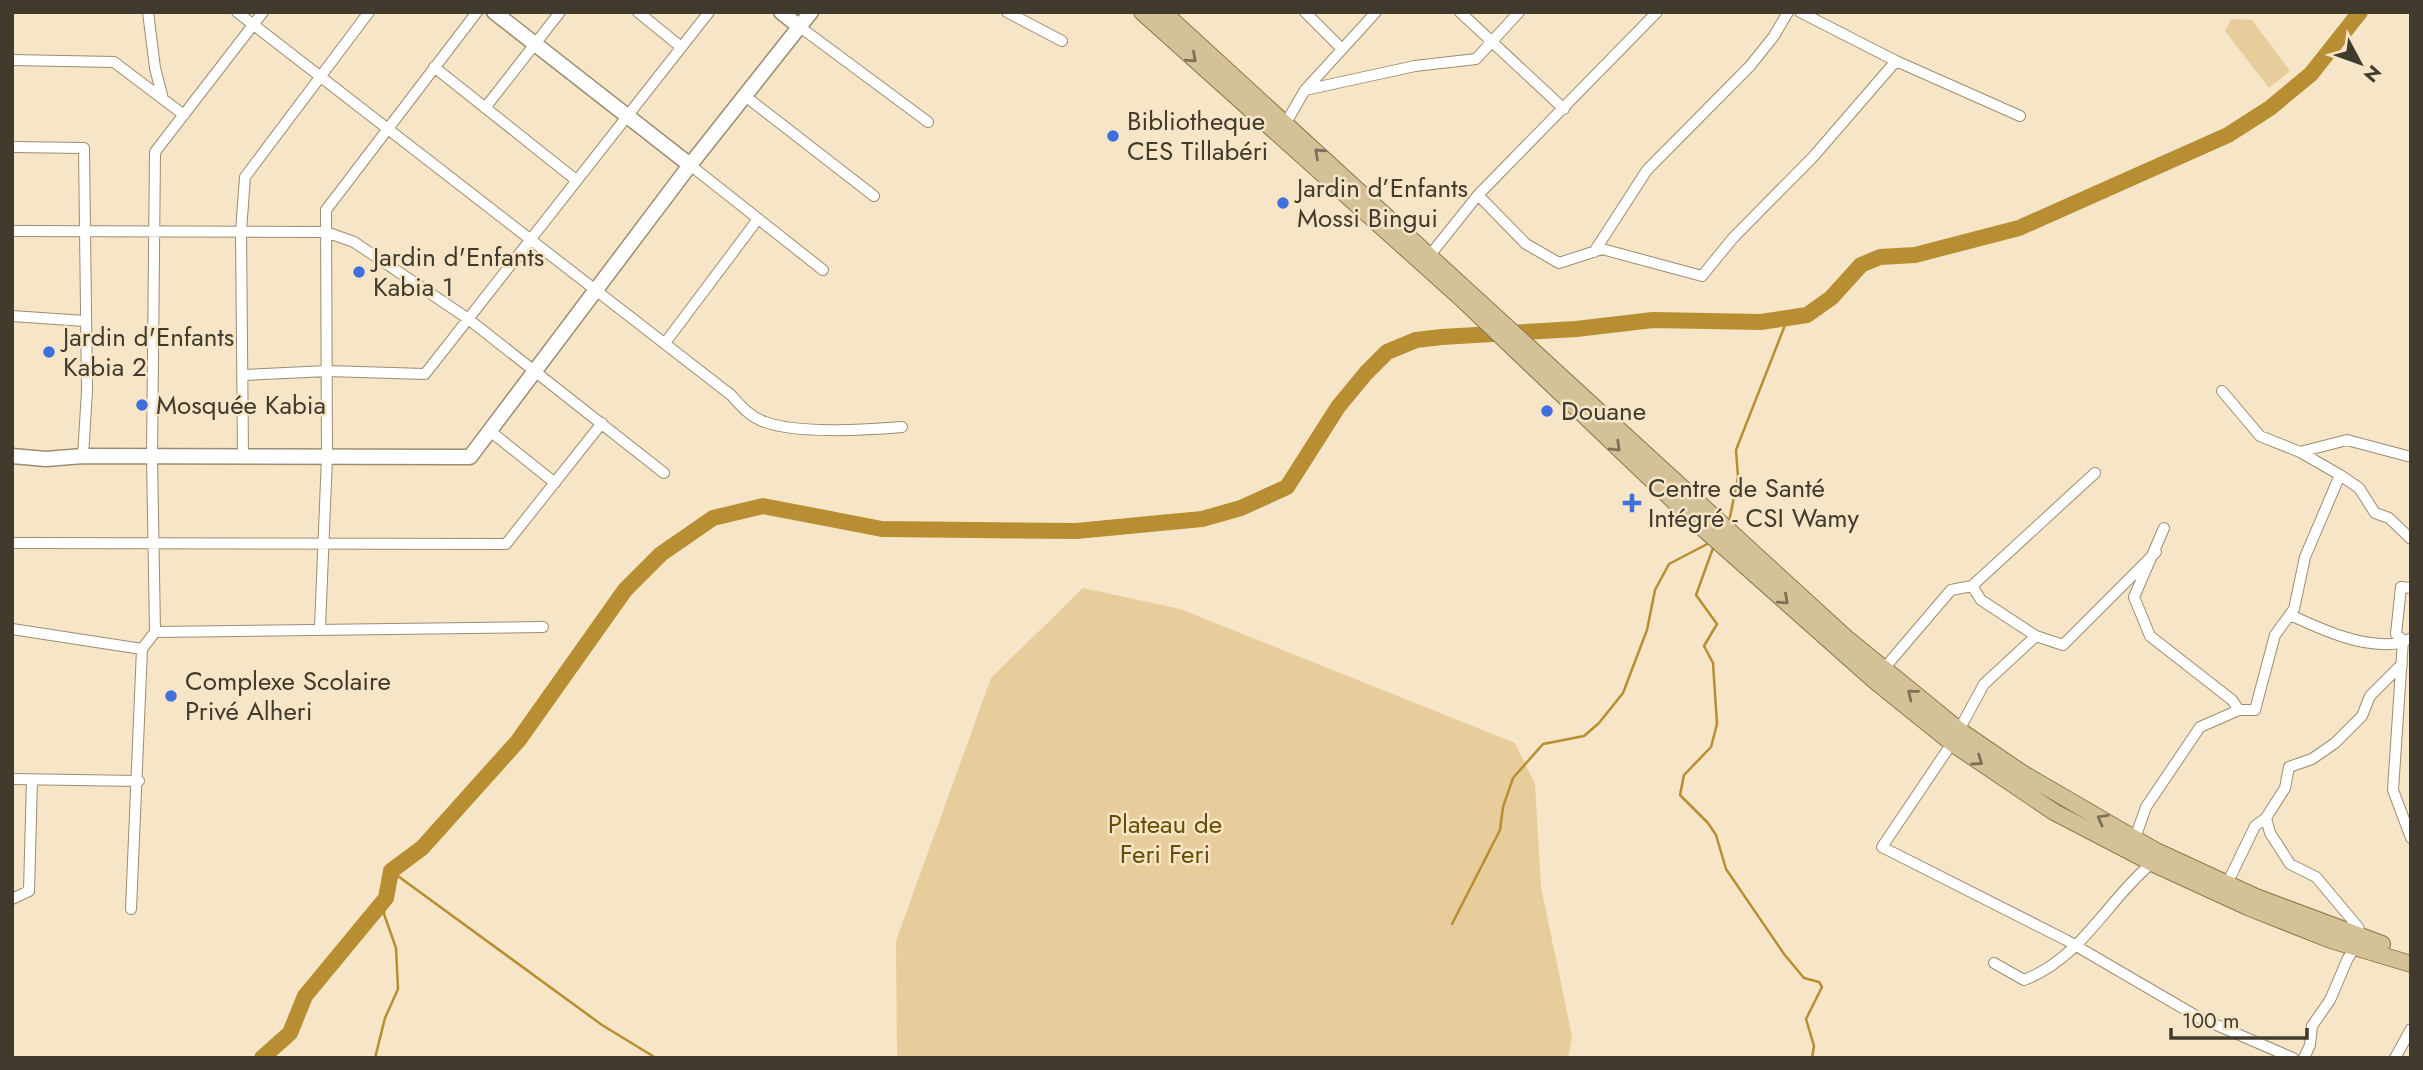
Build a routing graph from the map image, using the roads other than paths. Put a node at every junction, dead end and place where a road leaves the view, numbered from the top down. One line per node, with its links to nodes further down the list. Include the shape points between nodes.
1 (148, 12): 35 (street)
2 (237, 12): 22 (street)
3 (263, 12): 22 (street)
4 (369, 12): 32 (street)
5 (477, 12): 31 (street)
6 (494, 12): 26 (street)
7 (560, 12): 26 (street)
8 (638, 12): 27 (street)
9 (709, 12): 27 (street)
10 (781, 12): 23 (street)
11 (811, 12): 23 (street)
12 (1007, 12): 24 (street)
13 (1142, 12): 43 (main road, one-way to 43)
14 (1163, 12): 43 (main road)
15 (1305, 12): 28 (street)
16 (1376, 12): 28 (street)
17 (1460, 12): 25 (street)
18 (1520, 12): 25 (street)
19 (1657, 12): 37 (street)
20 (1788, 12): 56 (street, via 1750,66 1647,170)
21 (1800, 12): 30 (street)
22 (253, 26): 32 (street); 38 (street)
23 (800, 27): 34 (street); 41 (street)
24 (1062, 41)
25 (1492, 42): 33 (street, via 1476,60 1415,66); 37 (street)
26 (535, 44): 36 (street); 39 (street)
27 (681, 47): 39 (street)
28 (1342, 49): 33 (street)
29 (12, 60): 35 (street, via 114,62)
30 (1896, 61): 40 (street); 56 (street, via 1702,276 1602,249)
31 (434, 67): 36 (street); 42 (street)
32 (320, 78): 42 (street); 53 (street, via 245,177)
33 (1305, 90): 43 (street)
34 (745, 96): 45 (street); 48 (street)
35 (163, 99): 38 (street)
36 (485, 108): 46 (street)
37 (1564, 109): 47 (street)
38 (184, 115): 52 (street, via 155,152)
39 (627, 116): 45 (street); 46 (street)
40 (2020, 116)
41 (928, 122)
42 (386, 129): 54 (street, via 326,210); 55 (street)
43 (1282, 129): 57 (main road, one-way to 43); 62 (main road)
44 (12, 147): 51 (street, via 84,148)
45 (691, 164): 49 (street); 59 (street)
46 (576, 180): 55 (street)
47 (1478, 195): 56 (street, via 1526,244 1559,264); 57 (street)
48 (874, 196)
49 (758, 219): 58 (street); 64 (street)
50 (12, 231): 51 (street)
51 (85, 231): 52 (street); 63 (street)
52 (155, 231): 53 (street); 75 (street)
53 (242, 231): 54 (street); 67 (street)
54 (326, 232): 61 (street, via 354,242); 65 (street)
55 (529, 239): 59 (street); 61 (street)
56 (1594, 252)
57 (1430, 255): 62 (main road)
58 (823, 270)
59 (597, 289): 64 (street); 66 (street)
60 (12, 316): 63 (street)
61 (467, 318): 65 (street, via 425,374); 66 (street)
62 (1490, 318): 100 (main road)
63 (85, 321): 74 (street)
64 (664, 343): 70 (street, via 747,413 765,422 792,428)
65 (327, 371): 67 (street); 77 (street)
66 (535, 371): 69 (street); 71 (street)
67 (244, 375): 76 (street)
68 (2222, 391): 72 (street, via 2260,436)
69 (602, 423): 79 (street); 82 (street)
70 (902, 428)
71 (490, 431): 77 (street, via 470,457); 82 (street)
72 (2300, 452): 78 (street, via 2347,440); 81 (street)
73 (12, 456): 74 (street)
74 (83, 456): 75 (street)
75 (152, 456): 76 (street); 85 (street)
76 (243, 456): 77 (street)
77 (327, 457): 86 (street)
78 (2411, 457)
79 (664, 473)
80 (2095, 473): 89 (street)
81 (2340, 475): 84 (street, via 2359,488 2375,513 2389,518); 91 (street, via 2305,557)
82 (555, 482): 86 (street, via 506,544)
83 (2164, 528): 88 (street)
84 (2411, 538)
85 (153, 543): 86 (street); 87 (street); 95 (street)
86 (323, 543): 93 (street)
87 (12, 544)
88 (2156, 552): 96 (street, via 2063,645); 101 (street, via 2134,597 2150,636)
89 (1972, 586): 96 (street, via 1981,600); 100 (street, via 1951,590)
90 (2411, 588): 97 (street, via 2401,587 2396,634)
91 (2290, 615): 97 (street, via 2362,641 2391,644); 101 (street, via 2275,635 2255,710)
92 (543, 627): 93 (street)
93 (320, 628): 95 (street)
94 (12, 629): 98 (street)
95 (155, 632): 98 (street)
96 (2036, 636): 102 (street, via 1984,684)
97 (2407, 640): 99 (street)
98 (142, 649): 105 (street)
99 (2402, 664): 106 (street, via 2376,689 2362,716 2335,743 2290,767 2285,788); 107 (street, via 2393,790)
100 (1879, 676): 102 (main road)
101 (2239, 710): 108 (street, via 2200,727 2146,807)
102 (1956, 737): 108 (main road, via 2022,773); 114 (street, via 1882,847)
103 (12, 779): 104 (street)
104 (32, 780): 105 (street); 111 (street, via 29,891)
105 (139, 781): 112 (street, via 134,804)
106 (2266, 818): 110 (street, via 2255,826); 113 (street, via 2290,864 2316,877 2358,927)
107 (2411, 838)
108 (2132, 845): 109 (main road); 110 (main road, via 2156,851)
109 (2152, 863): 113 (main road, via 2250,908); 114 (street, via 2133,878 2095,929)
110 (2227, 884): 113 (main road)
111 (12, 898)
112 (131, 909)
113 (2359, 943): 115 (main road); 117 (main road); 120 (street, via 2312,1026)
114 (2075, 945): 116 (street, via 2042,974 2024,980); 119 (street, via 2198,1017)
115 (2411, 953)
116 (1994, 963)
117 (2411, 964)
118 (2411, 1030): 121 (street)
119 (2293, 1058)
120 (2304, 1058)
121 (2395, 1058)

